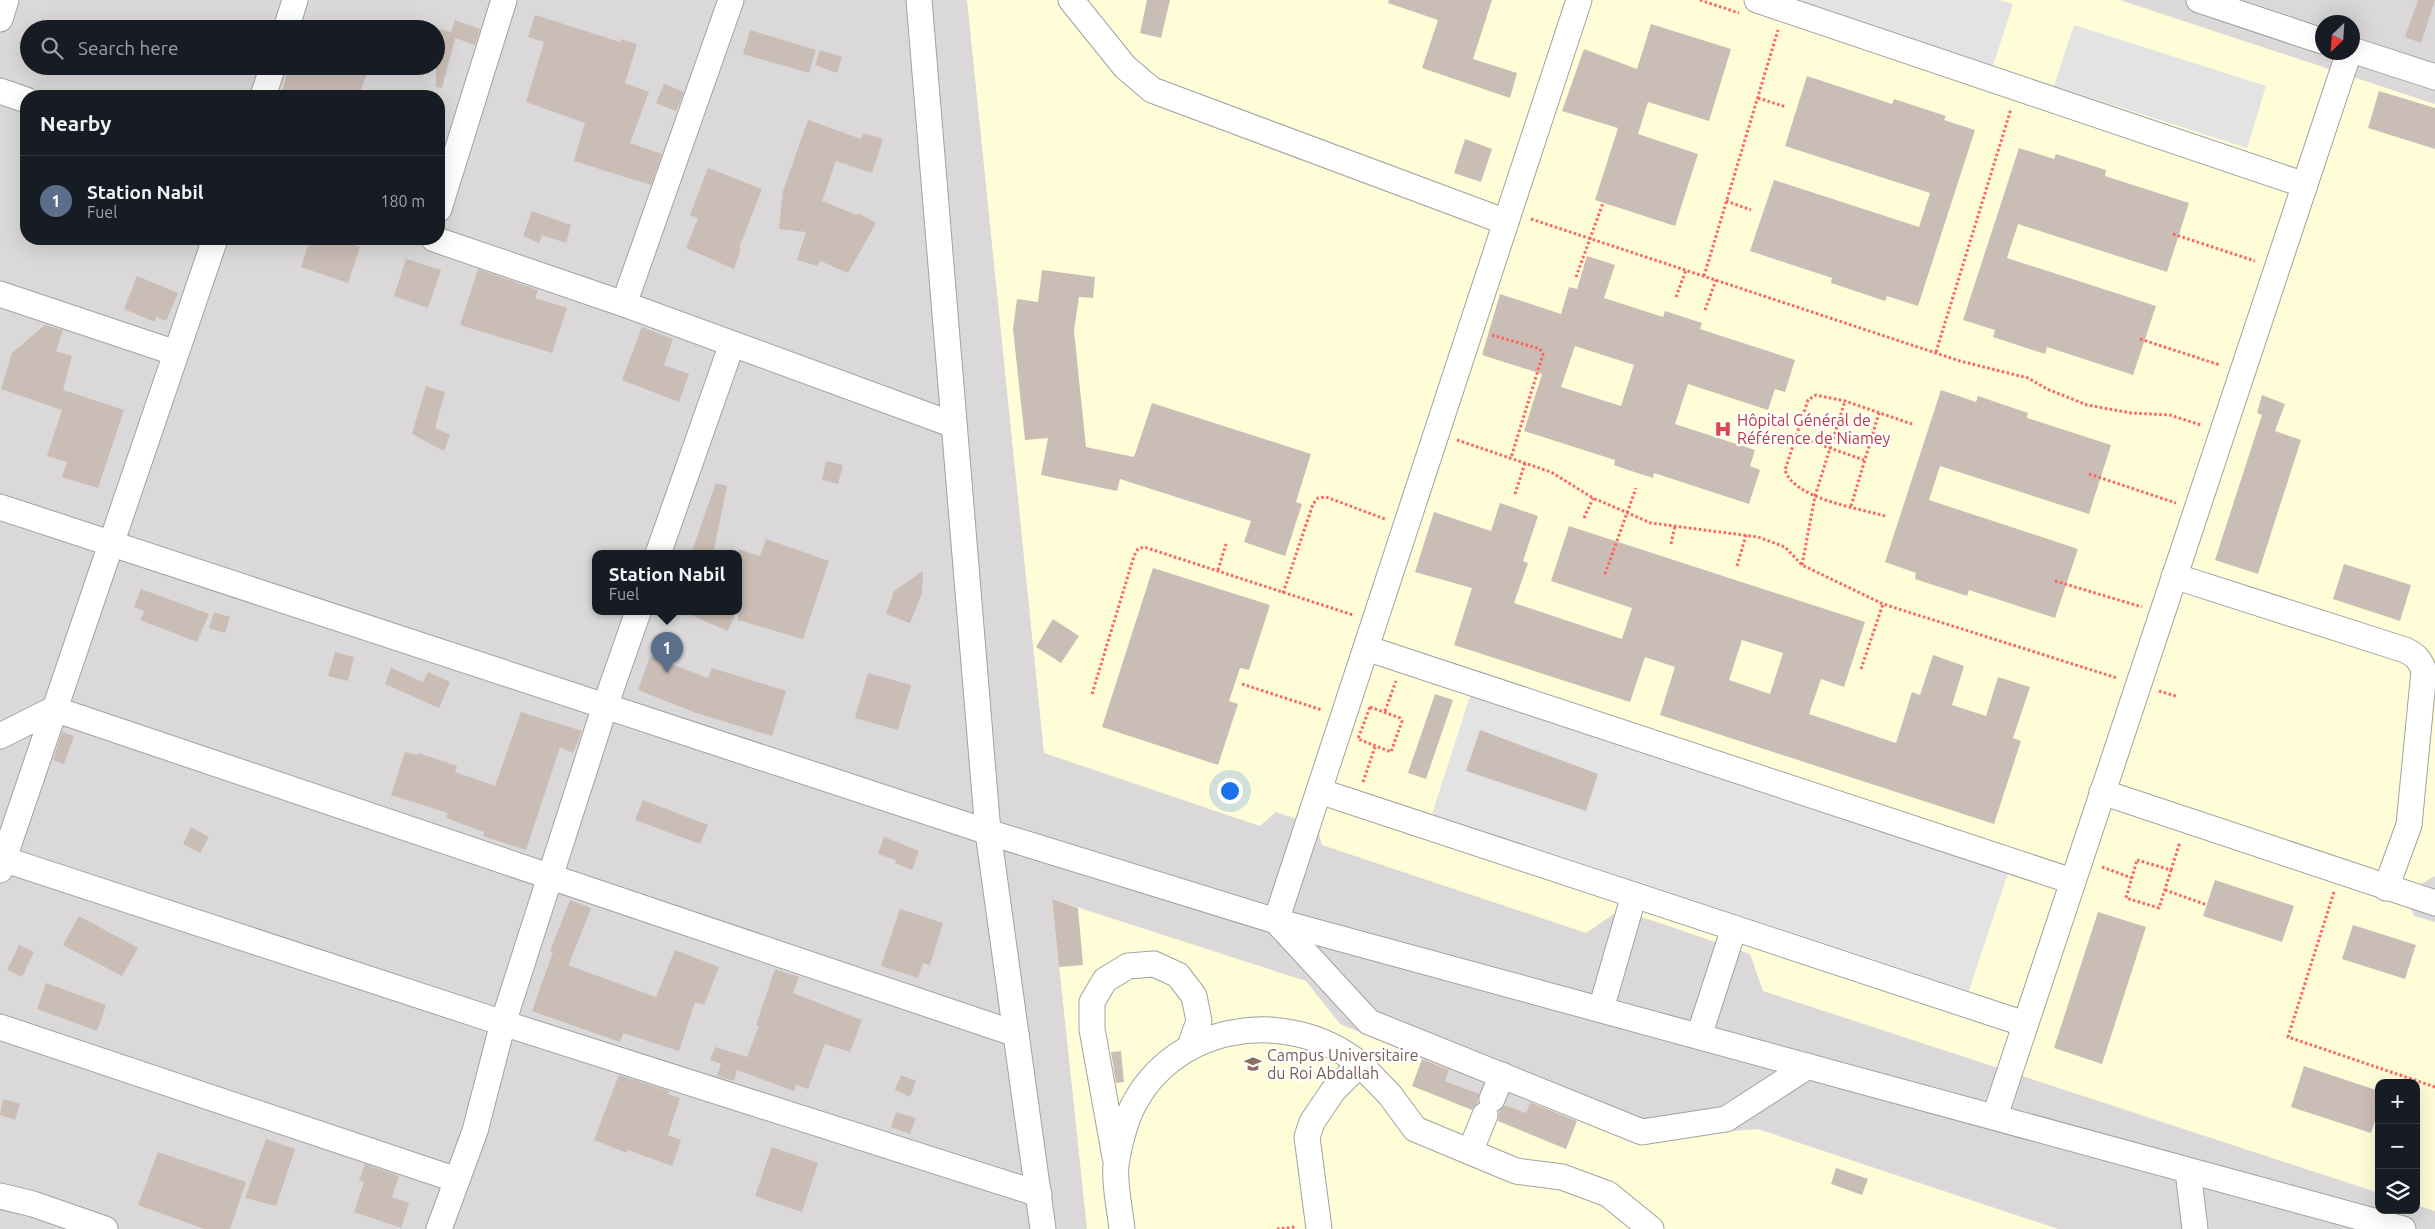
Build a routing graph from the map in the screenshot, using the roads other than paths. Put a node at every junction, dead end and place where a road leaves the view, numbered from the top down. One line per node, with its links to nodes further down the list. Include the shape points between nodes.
1 (6, 0): 10 (street)
2 (295, 0): 11 (street)
3 (504, 0): 21 (street)
4 (731, 0): 26 (street)
5 (918, 0): 29 (street)
6 (1070, 0): 22 (street, via 1125,67 1152,90)
7 (1579, 0): 22 (street)
8 (2199, 0): 12 (street)
9 (1750, 8): 20 (street, via 1784,9)
10 (0, 19)
11 (289, 20)
12 (2315, 39)
13 (2360, 53): 16 (street)
14 (2346, 60): 20 (street)
15 (270, 75): 17 (street)
16 (2435, 77)
17 (265, 90)
18 (0, 91): 19 (street)
19 (20, 98)
20 (2305, 185): 33 (street)
21 (445, 189)
22 (1508, 217): 35 (street)
23 (445, 243): 26 (street)
24 (213, 245): 28 (street)
25 (0, 294): 28 (street)
26 (624, 304): 27 (street)
27 (732, 344): 29 (street); 32 (street)
28 (176, 353): 31 (street)
29 (954, 425): 41 (street)
30 (0, 507): 31 (street)
31 (110, 543): 36 (street); 37 (street)
32 (659, 550)
33 (2174, 576): 40 (street); 45 (street, via 2405,650 2420,661 2424,671 2410,825)
34 (637, 615): 36 (street)
35 (1366, 648): 39 (street, via 1353,720); 43 (street)
36 (605, 706): 41 (street); 44 (street)
37 (54, 709): 38 (street); 42 (street); 44 (street)
38 (0, 736)
39 (1319, 791): 46 (street); 48 (street)
40 (2102, 792): 43 (street); 45 (street)
41 (988, 832): 48 (street); 54 (street)
42 (1, 862): 51 (street)
43 (2076, 870): 52 (street)
44 (550, 876): 51 (street); 54 (street)
45 (2386, 888): 47 (street)
46 (1634, 895): 49 (street); 50 (street)
47 (2435, 903)
48 (1276, 921): 50 (street); 59 (street, via 1369,1022)
49 (1734, 928): 52 (street); 55 (street)
50 (1601, 1009): 55 (street)
51 (503, 1023): 64 (street, via 475,1131); 65 (street)
52 (2024, 1024): 60 (street)
53 (0, 1027): 64 (street)
54 (1016, 1034): 65 (street)
55 (1699, 1036): 58 (street)
56 (1190, 1046): 57 (street, via 1220,1034 1244,1030 1285,1032 1341,1050); 62 (street, via 1164,1065 1143,1089 1128,1118); 62 (street, via 1199,1021 1194,996 1178,975 1154,964 1128,966 1105,980 1092,1002 1092,1029)
57 (1360, 1064): 61 (street, via 1390,1095 1415,1129); 71 (street, via 1333,1091 1312,1122 1307,1137)
58 (1808, 1066): 59 (street, via 1726,1119 1642,1132); 60 (street)
59 (1502, 1076): 61 (street)
60 (1995, 1116): 63 (street)
61 (1470, 1152): 72 (street, via 1516,1171 1562,1177 1608,1194)
62 (1116, 1166): 70 (street)
63 (2188, 1171): 73 (street); 74 (street)
64 (457, 1180): 68 (street)
65 (1038, 1194): 69 (street)
66 (0, 1196): 67 (street)
67 (105, 1229)
68 (439, 1229)
69 (1043, 1229)
70 (1122, 1229)
71 (1319, 1229)
72 (1651, 1229)
73 (2195, 1229)
74 (2402, 1229)

